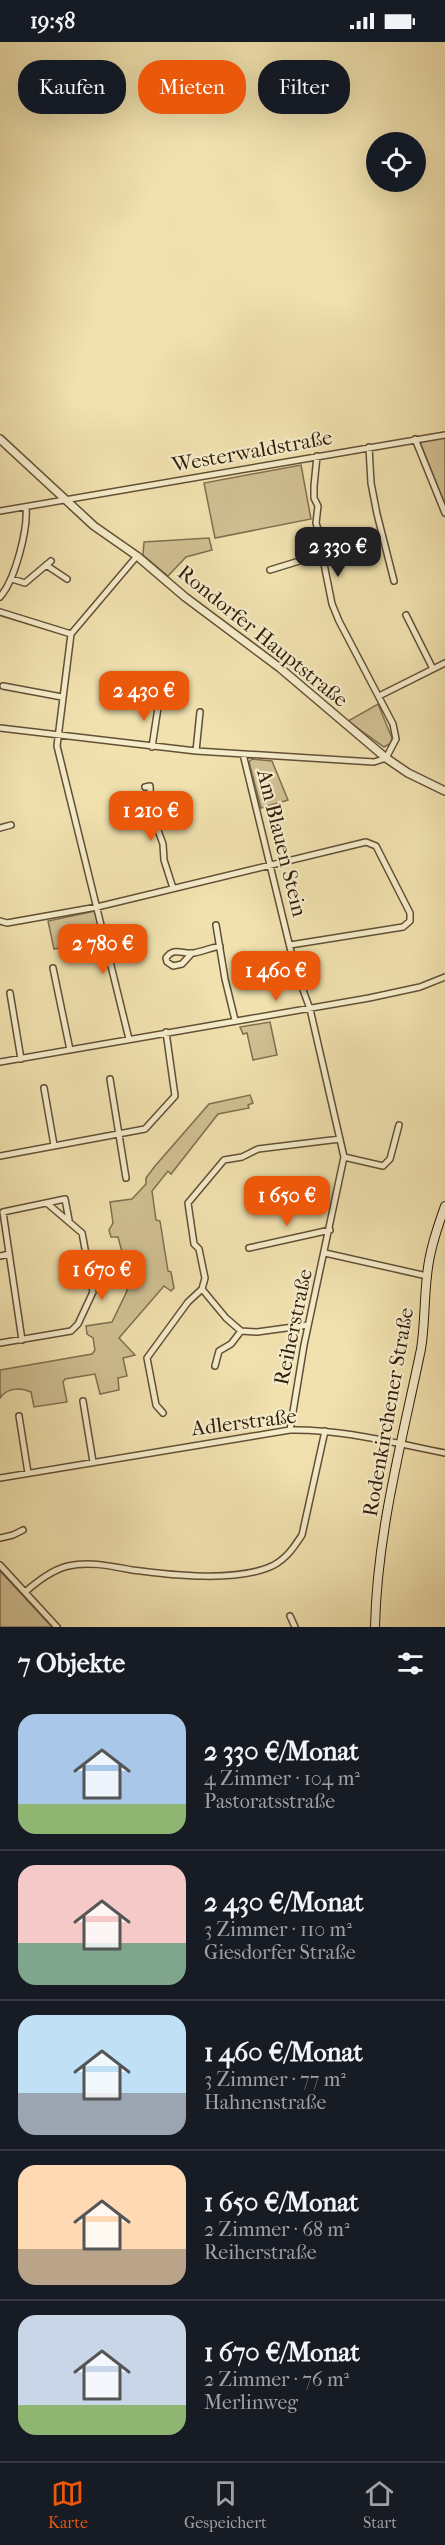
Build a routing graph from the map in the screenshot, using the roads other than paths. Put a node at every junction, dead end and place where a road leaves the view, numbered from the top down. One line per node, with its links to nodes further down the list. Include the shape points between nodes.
1 (445, 435): 3 (street, Westerwaldstraße)
2 (0, 439): 8 (street, Rondorfer Hauptstraße)
3 (415, 440): 4 (street, Westerwaldstraße); 11 (street)
4 (369, 447): 5 (street, Westerwaldstraße); 17 (street, via 371,483)
5 (316, 456): 6 (street, Westerwaldstraße); 12 (street, via 314,498)
6 (148, 485): 7 (street); 8 (street, Westerwaldstraße)
7 (147, 494)
8 (65, 499): 9 (street, Westerwaldstraße); 13 (street, Rondorfer Hauptstraße, via 94,526)
9 (26, 507): 10 (street, Westerwaldstraße); 15 (street, via 27,522)
10 (0, 512)
11 (445, 513)
12 (322, 554): 14 (street); 25 (street, via 339,621)
13 (137, 556): 21 (street); 34 (street, Rondorfer Hauptstraße, via 280,668)
14 (270, 570)
15 (12, 579): 16 (street, via 25,583 49,563); 18 (street)
16 (67, 579)
17 (394, 581)
18 (0, 597)
19 (0, 612): 21 (street)
20 (406, 615): 23 (street)
21 (71, 634): 26 (street)
22 (445, 663): 23 (street)
23 (433, 669): 25 (street)
24 (3, 686): 26 (street)
25 (379, 696): 34 (street, via 396,732)
26 (62, 697): 30 (street)
27 (159, 701): 31 (street)
28 (200, 712): 32 (street)
29 (0, 728): 30 (street)
30 (57, 736): 31 (street); 41 (street)
31 (152, 747): 32 (street)
32 (196, 752): 33 (street)
33 (243, 754): 34 (street, via 374,762); 39 (street, Am Blauen Stein)
34 (386, 758): 36 (street, Rondorfer Hauptstraße)
35 (146, 787): 40 (street, via 150,786 152,811)
36 (445, 791)
37 (0, 825): 38 (street)
38 (11, 825)
39 (270, 865): 40 (street); 44 (street, Am Blauen Stein); 44 (street, via 371,843 410,913 410,921 403,927)
40 (173, 888): 41 (street)
41 (97, 907): 42 (street); 53 (street)
42 (0, 921)
43 (216, 926): 45 (street)
44 (290, 945): 50 (street, Am Blauen Stein)
45 (220, 946): 46 (street); 51 (street)
46 (192, 953)
47 (53, 968): 54 (street)
48 (445, 977): 50 (street, via 420,987)
49 (10, 993): 55 (street)
50 (310, 1009): 51 (street); 61 (street, Reiherstraße)
51 (235, 1020): 52 (street)
52 (166, 1032): 53 (street); 60 (street, via 175,1096 145,1129)
53 (129, 1039): 54 (street)
54 (70, 1050): 55 (street)
55 (21, 1059): 56 (street)
56 (0, 1062)
57 (110, 1079): 60 (street)
58 (44, 1088): 62 (street)
59 (399, 1125): 64 (street, via 390,1159 383,1166)
60 (118, 1134): 62 (street); 65 (street)
61 (340, 1139): 64 (street, Reiherstraße); 75 (street, via 258,1149 224,1160 188,1203 194,1244 199,1249 205,1278)
62 (54, 1145): 63 (street)
63 (0, 1156)
64 (344, 1157): 69 (street, Reiherstraße)
65 (126, 1178)
66 (48, 1204): 68 (street); 68 (street, via 65,1199); 72 (street, via 3,1212)
67 (445, 1206): 74 (main road, Rodenkirchener Straße)
68 (69, 1220): 78 (street, via 82,1233 93,1292 71,1331)
69 (330, 1230): 70 (street, Reiherstraße); 71 (street, Reiherstraße)
70 (249, 1248)
71 (325, 1253): 74 (street); 76 (street, Reiherstraße)
72 (9, 1254): 73 (street); 78 (street)
73 (0, 1256)
74 (427, 1276): 86 (main road, Rodenkirchener Straße, via 421,1346)
75 (202, 1289): 77 (street); 82 (street, via 147,1358 156,1405)
76 (308, 1324): 77 (street); 84 (street, Reiherstraße)
77 (241, 1331): 80 (street, via 219,1351)
78 (22, 1340): 79 (street)
79 (0, 1343)
80 (215, 1366)
81 (83, 1401): 88 (street)
82 (163, 1413)
83 (19, 1416): 89 (street)
84 (290, 1430): 85 (street, Adlerstraße); 88 (street, Adlerstraße)
85 (325, 1431): 86 (street, Adlerstraße); 94 (street, via 302,1535 273,1565 236,1574 201,1576 77,1564 54,1572)
86 (399, 1444): 87 (street, Adlerstraße); 98 (main road, Rodenkirchener Straße, via 382,1549)
87 (445, 1453)
88 (93, 1462): 89 (street, Adlerstraße)
89 (28, 1473): 90 (street, Adlerstraße)
90 (0, 1478)
91 (23, 1530): 92 (street)
92 (0, 1538)
93 (0, 1565): 94 (street)
94 (26, 1592): 96 (street)
95 (290, 1616): 97 (street)
96 (57, 1627)
97 (295, 1627)
98 (375, 1627)

